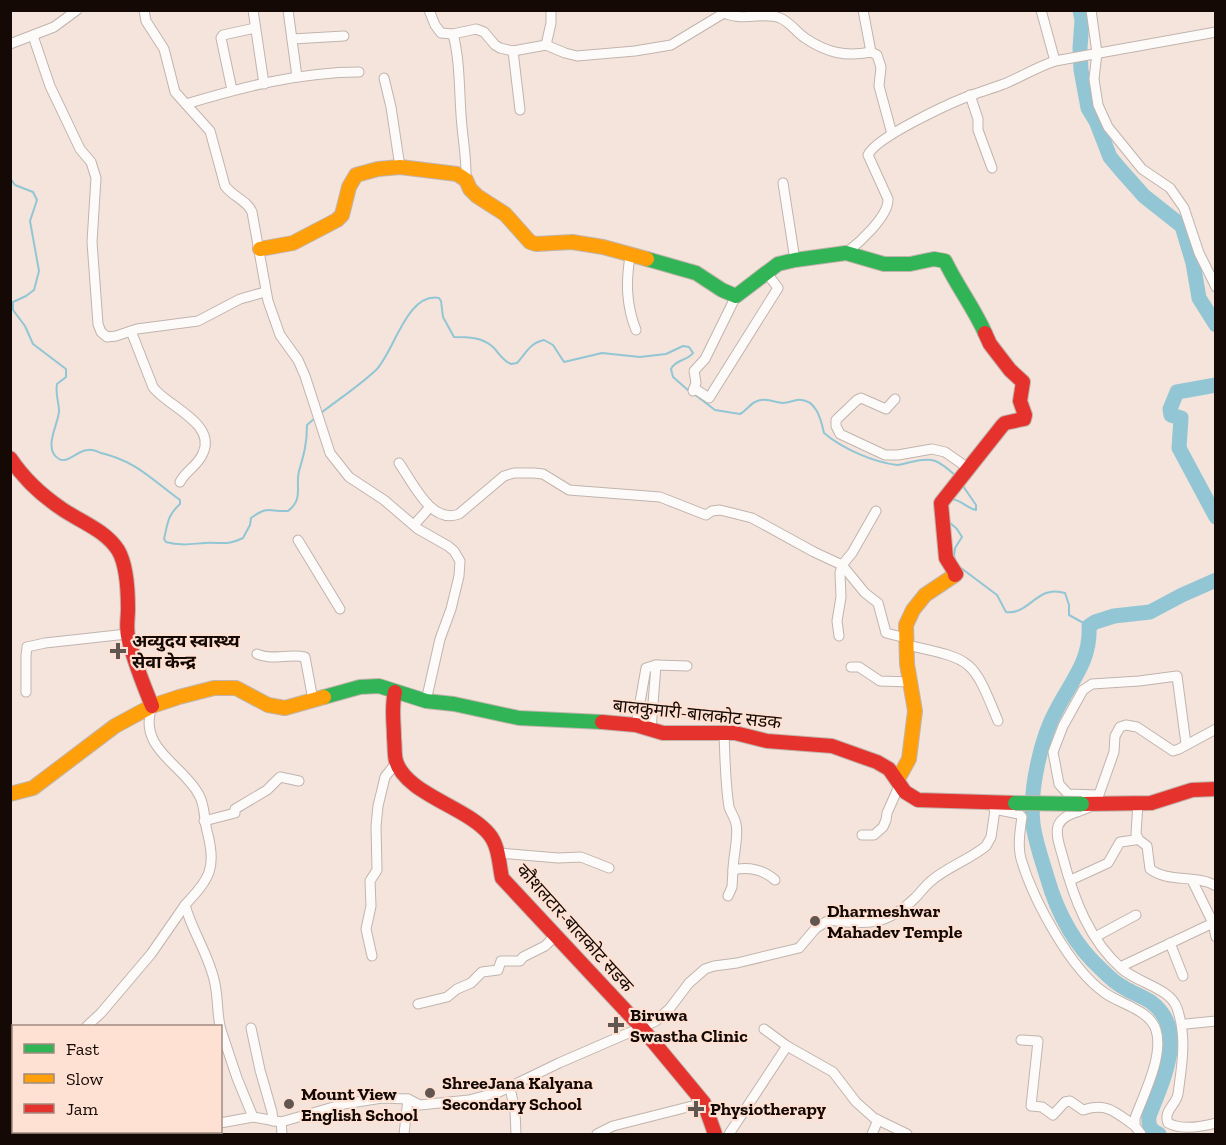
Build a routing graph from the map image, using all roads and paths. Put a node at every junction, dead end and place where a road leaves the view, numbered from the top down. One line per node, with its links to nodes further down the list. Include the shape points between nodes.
1 (77, 10): 14 (street)
2 (144, 10): 29 (street, via 146,21 164,49 175,92)
3 (253, 10): 11 (street)
4 (288, 10): 16 (street)
5 (429, 10): 13 (street, via 439,31)
6 (551, 10): 18 (street)
7 (863, 10): 20 (street)
8 (1041, 10): 22 (street)
9 (1091, 10): 21 (street)
10 (724, 12): 18 (street, via 676,42 659,47 578,56); 20 (street, via 742,18 778,17 804,38 837,53)
11 (255, 28): 26 (street); 27 (street, via 221,38)
12 (1215, 33): 21 (street)
13 (453, 34): 19 (street, via 476,29 495,45); 34 (street, via 459,63)
14 (33, 36): 17 (street); 45 (street, via 66,122 95,170 92,242 98,324 107,337)
15 (344, 36): 16 (street)
16 (292, 39): 24 (street)
17 (10, 44)
18 (546, 45): 19 (street)
19 (513, 51): 30 (street)
20 (871, 52): 31 (street, via 877,55 879,86)
21 (1094, 54): 22 (street); 41 (street, via 1098,105 1108,127 1142,169 1170,188 1184,208 1198,254)
22 (1058, 60): 28 (street)
23 (360, 72): 24 (street)
24 (297, 77): 26 (street)
25 (384, 78): 32 (street)
26 (264, 84): 27 (street)
27 (232, 90): 29 (street)
28 (970, 95): 31 (street); 33 (street)
29 (186, 104): 36 (street, via 210,131 225,186 249,206)
30 (520, 110)
31 (892, 134): 37 (street, via 868,155 888,205 881,218)
32 (400, 167): 34 (main road, via 457,174); 36 (main road, via 356,175 337,220 293,243)
33 (992, 168)
34 (466, 180): 38 (main road, via 477,196 505,214 530,242 585,243)
35 (783, 183): 39 (street)
36 (260, 249): 42 (street)
37 (846, 253): 39 (main road); 49 (main road, via 884,264 945,261 990,344 1020,378 1024,418 1002,426)
38 (630, 256): 43 (main road, via 696,273); 44 (street, via 626,285)
39 (795, 260): 40 (main road)
40 (766, 272): 43 (main road); 43 (street, via 778,288 709,398 693,390 694,371 705,358)
41 (1214, 281)
42 (266, 292): 45 (street, via 240,299 198,321); 53 (street, via 280,335 305,376 330,453 349,477)
43 (736, 296)
44 (636, 330)
45 (130, 331): 50 (street, via 156,392 193,420 205,442 198,464)
46 (895, 399): 49 (street, via 886,409 866,399 857,400 836,420 840,434 885,455 932,449 945,452)
47 (10, 458): 57 (main road, via 36,491 111,541 123,565)
48 (399, 463): 51 (street)
49 (966, 470): 59 (main road, via 941,507 946,558 956,574 925,595 913,610 906,625)
50 (180, 482)
51 (430, 507): 53 (street); 55 (street, via 452,517 504,476 543,474 569,490 660,497 706,515 715,510 741,513)
52 (876, 512): 55 (street)
53 (414, 525): 68 (street, via 454,552 460,561)
54 (298, 540): 56 (street)
55 (842, 565): 58 (street, via 837,621); 59 (street, via 878,603 886,633)
56 (340, 609)
57 (127, 634): 65 (street, via 27,647); 69 (main road)
58 (840, 636)
59 (907, 641): 64 (main road); 70 (street, via 964,660 980,678)
60 (257, 654): 67 (street, via 305,657)
61 (656, 665): 62 (street); 71 (street, via 646,668 644,673); 73 (street)
62 (687, 666)
63 (851, 667): 64 (street, via 880,681)
64 (910, 682): 78 (main road, via 915,711 912,741)
65 (26, 692)
66 (395, 692): 67 (main road, बालकुमारी-बालकोट सडक, via 372,685); 68 (main road, बालकुमारी-बालकोट सडक); 76 (main road, via 391,714)
67 (313, 700): 69 (main road, बालकुमारी-बालकोट सडक, via 278,708 245,692 214,688)
68 (426, 701): 71 (main road, बालकुमारी-बालकोट सडक, via 519,718)
69 (152, 706): 80 (main road, बालकुमारी-बालकोट सडक, via 102,734 33,788); 86 (street, via 148,718 154,742 198,794)
70 (998, 721)
71 (636, 725): 73 (main road, बालकुमारी-बालकोट सडक)
72 (1215, 729): 75 (street)
73 (651, 730): 74 (main road, बालकुमारी-बालकोट सडक, via 677,734)
74 (724, 732): 78 (main road, बालकुमारी-बालकोट सडक, via 767,741 832,746 877,762); 91 (street, via 728,795 736,830)
75 (1186, 744): 81 (street, via 1177,676 1092,684 1083,690 1053,752 1059,784); 82 (street, via 1173,751 1137,727 1120,727 1114,752)
76 (396, 763): 89 (main road, कौशलटार-बालकोट सडक, via 414,783 483,828); 104 (street, via 385,777 378,806 377,870 370,881 371,906 366,929)
77 (299, 780): 86 (street, via 280,777 267,790 235,809 235,813)
78 (899, 781): 84 (main road, बालकुमारी-बालकोट सडक, via 905,792 918,800); 87 (street, via 883,827 874,835)
79 (1215, 789): 83 (main road, via 1192,790 1151,803)
80 (10, 794)
81 (1068, 794): 82 (street); 85 (street)
82 (1092, 800): 83 (main road); 84 (main road, बालकुमारी-बालकोट सडक, bridge); 85 (street, via 1091,807)
83 (1138, 803): 94 (street, via 1136,834 1147,846 1150,870)
84 (995, 806): 112 (street, via 994,825 986,846 931,881 891,917 867,923 829,920 816,928 799,948 705,969 656,1021); 126 (street, via 1022,817 1021,861 1043,912 1071,958 1104,992 1144,1015 1156,1029 1155,1063 1135,1118)
85 (1066, 816): 105 (street, via 1058,826 1058,836 1072,889 1086,923)
86 (204, 821): 97 (street, via 212,866)
87 (862, 835)
88 (1134, 840): 92 (street, via 1120,842 1108,863)
89 (498, 853): 90 (street, via 581,857); 100 (main road, कौशलटार-बालकोट सडक, via 502,878)
90 (609, 868)
91 (733, 870): 93 (street, via 751,869 767,873); 96 (street)
92 (1073, 879)
93 (775, 880)
94 (1192, 880): 95 (street, via 1203,879); 99 (street)
95 (1215, 886)
96 (728, 896)
97 (185, 905): 110 (street, via 151,954); 111 (street, via 215,984)
98 (1136, 915): 101 (street)
99 (1213, 923): 102 (street); 103 (street)
100 (556, 935): 107 (street, via 520,961 501,961 498,970 482,972 447,997); 112 (main road, कौशलटार-बालकोट सडक)
101 (1097, 936)
102 (1215, 937)
103 (1170, 943): 105 (street); 106 (street)
104 (372, 956)
105 (1120, 968): 124 (street, via 1174,1002 1181,1022 1184,1042 1177,1097 1167,1113 1168,1123 1192,1127)
106 (1184, 976)
107 (418, 1004)
108 (1215, 1021): 109 (street)
109 (1186, 1024)
110 (88, 1025)
111 (220, 1025)
112 (640, 1027): 118 (street); 120 (main road, कौशलटार-बालकोट सडक)
113 (250, 1028): 123 (street)
114 (764, 1029): 117 (street)
115 (222, 1033): 121 (street)
116 (1021, 1040): 126 (street, via 1038,1041 1031,1106 1042,1107 1053,1115 1070,1101 1083,1110 1096,1105 1108,1107)
117 (787, 1046): 122 (street, via 833,1072 856,1102); 132 (street)
118 (510, 1088): 119 (street, via 469,1101 420,1106); 129 (street)
119 (408, 1099): 123 (street, via 382,1098 344,1104); 128 (street)
120 (704, 1103): 130 (street, via 613,1126); 131 (main road, कौशलटार-बालकोट सडक)
121 (253, 1116): 123 (street); 125 (street)
122 (878, 1120): 133 (street); 134 (street)
123 (277, 1121): 127 (street)
124 (1215, 1123)
125 (222, 1124)
126 (1138, 1130)
127 (282, 1134)
128 (404, 1134)
129 (516, 1134)
130 (597, 1134)
131 (716, 1134)
132 (729, 1134)
133 (872, 1134)
134 (908, 1134)

